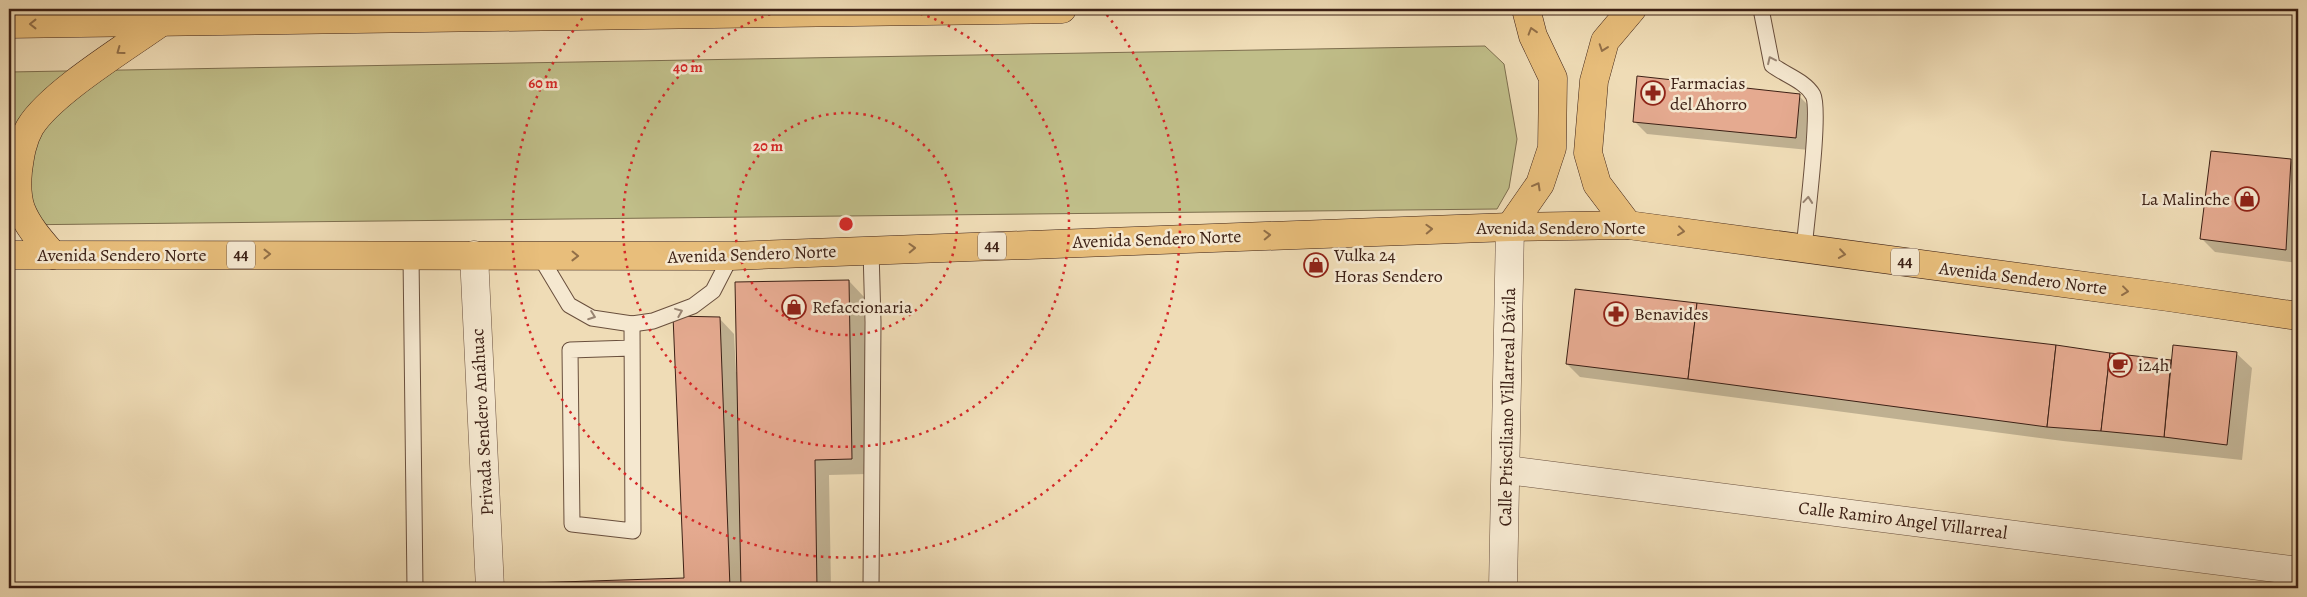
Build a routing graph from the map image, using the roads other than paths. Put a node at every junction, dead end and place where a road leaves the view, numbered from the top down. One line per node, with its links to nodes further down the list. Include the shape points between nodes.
1 (1062, 9): 5 (main road)
2 (1526, 9): 9 (main road, one-way to 2, via 1540,184 1552,148 1553,78 1533,36)
3 (1632, 9): 8 (main road, one-way to 8, via 1605,41 1594,81 1588,154 1597,184)
4 (1761, 9): 10 (lane, one-way to 4, via 1817,118 1814,95 1803,84 1772,66)
5 (423, 14): 6 (main road)
6 (160, 23): 7 (main road, one-way to 7); 13 (main road, one-way to 13, via 66,91 42,111 30,128 20,151 17,179 20,206 35,234)
7 (9, 24)
8 (1628, 225): 9 (main road, Avenida Sendero Norte / 44); 10 (main road, Avenida Sendero Norte / 44, one-way to 10)
9 (1510, 227): 11 (main road, Avenida Sendero Norte / 44, one-way to 9); 21 (street, Calle Prisciliano Villarreal Dávila)
10 (1804, 249): 18 (main road, Avenida Sendero Norte / 44, one-way to 18)
11 (871, 250): 17 (main road, Avenida Sendero Norte / 44); 25 (lane)
12 (9, 255): 13 (main road, Avenida Sendero Norte / 44)
13 (53, 255): 16 (main road, Avenida Sendero Norte / 44, one-way to 16)
14 (474, 255): 15 (main road, Avenida Sendero Norte / 44); 16 (main road, Avenida Sendero Norte / 44); 24 (street, Privada Sendero Anáhuac)
15 (539, 255): 17 (main road, Avenida Sendero Norte / 44, one-way to 17); 19 (lane, one-way to 19, via 569,306 592,318)
16 (411, 256): 23 (lane)
17 (731, 256): 19 (lane, one-way to 17, via 653,321 693,306 713,292)
18 (2298, 316)
19 (632, 324): 20 (lane)
20 (632, 348): 20 (lane, via 633,531 572,524 570,350)
21 (1507, 470): 22 (street, Calle Ramiro Angel Villarreal); 26 (street, Calle Prisciliano Villarreal Dávila)
22 (2298, 571)
23 (415, 588)
24 (490, 588)
25 (872, 588)
26 (1503, 588)

